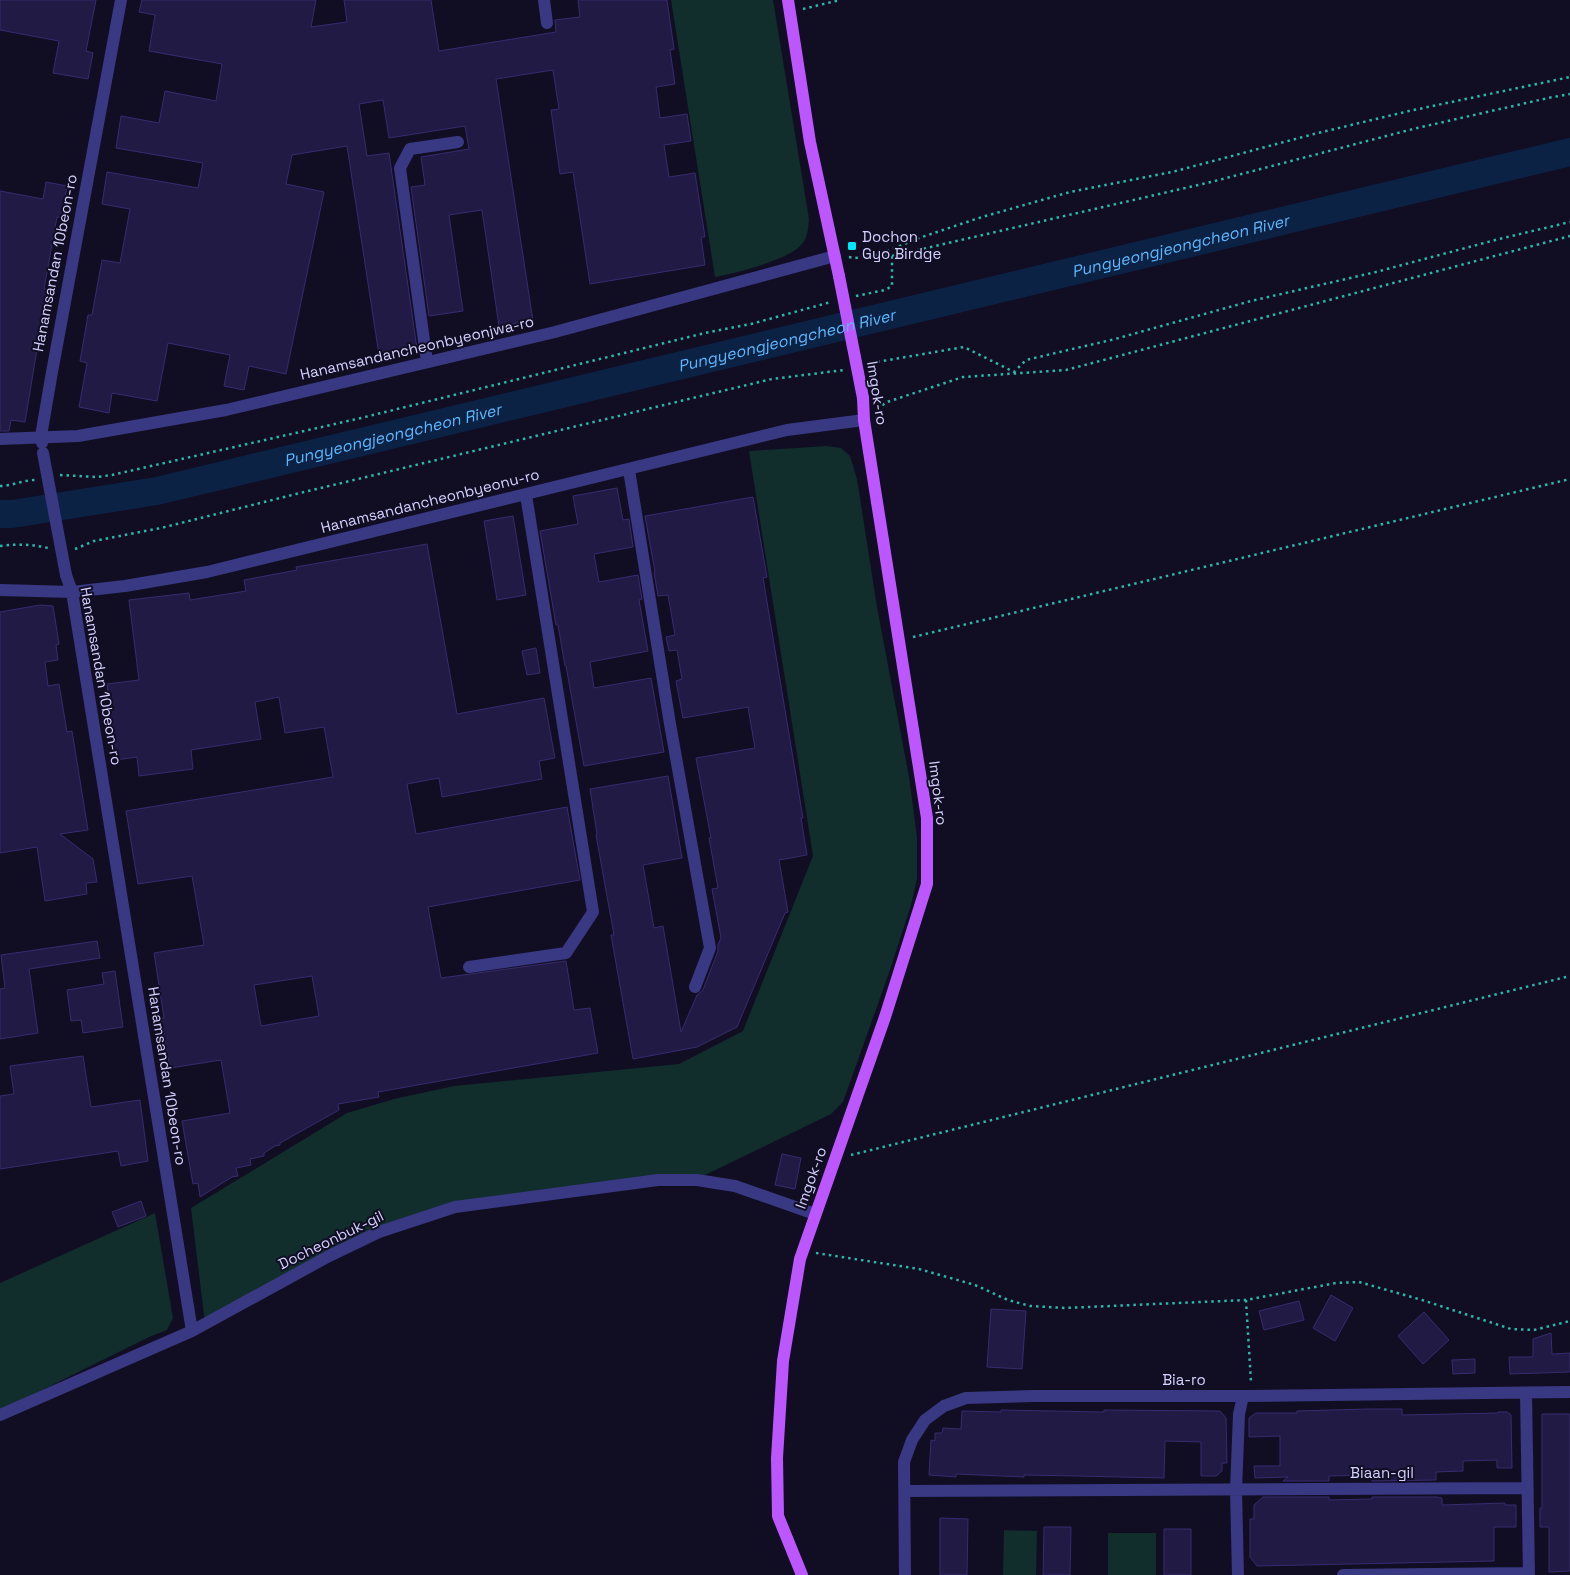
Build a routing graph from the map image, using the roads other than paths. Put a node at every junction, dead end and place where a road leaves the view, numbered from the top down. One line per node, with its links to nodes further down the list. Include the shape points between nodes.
1 (121, 0): 9 (street, Hanamsandan 10beon-ro)
2 (544, 0): 4 (street)
3 (789, 6): 6 (main road, Imgok-ro, via 810,142)
4 (547, 24)
5 (458, 142): 7 (street, via 410,149 400,168)
6 (835, 256): 7 (street, Hanamsandancheonbyeonjwa-ro, via 555,332); 8 (main road, Imgok-ro, bridge, via 863,398)
7 (427, 362): 9 (street, Hanamsandancheonbyeonjwa-ro, via 226,410 78,436)
8 (864, 420): 11 (street, Hanamsandancheonbyeonu-ro, via 788,430); 17 (main road, Imgok-ro, via 927,818 927,884 885,1017)
9 (41, 436): 10 (street, Hanamsandancheonbyeonjwa-ro); 14 (street, Hanamsandan 10beon-ro, bridge, via 66,575)
10 (0, 439)
11 (629, 470): 12 (street, Hanamsandancheonbyeonu-ro); 16 (street, via 710,948)
12 (526, 494): 14 (street, Hanamsandancheonbyeonu-ro, via 207,572); 15 (street, via 594,912 566,953)
13 (0, 590): 14 (street, Hanamsandancheonbyeonu-ro)
14 (72, 592): 18 (street, Hanamsandan 10beon-ro)
15 (469, 967)
16 (695, 987)
17 (815, 1214): 18 (street, Docheonbuk-gil, via 735,1186 697,1180 658,1180 455,1207 379,1232); 27 (main road, Imgok-ro, via 800,1259 783,1361 777,1458 778,1516)
18 (192, 1332): 22 (street, Docheonbuk-gil)
19 (1570, 1392): 20 (street, Bia-ro)
20 (1526, 1393): 21 (street, Bia-ro); 23 (street)
21 (1243, 1396): 24 (street, via 1239,1414); 25 (street, Bia-ro, via 966,1398 944,1406 925,1420 912,1440 904,1462)
22 (0, 1414)
23 (1527, 1488): 24 (street, Biaan-gil); 26 (street)
24 (1236, 1490): 25 (street); 29 (street)
25 (905, 1491): 28 (street, Bia-ro)
26 (1529, 1574): 30 (street)
27 (802, 1575)
28 (905, 1575)
29 (1238, 1575)
30 (1343, 1575)

